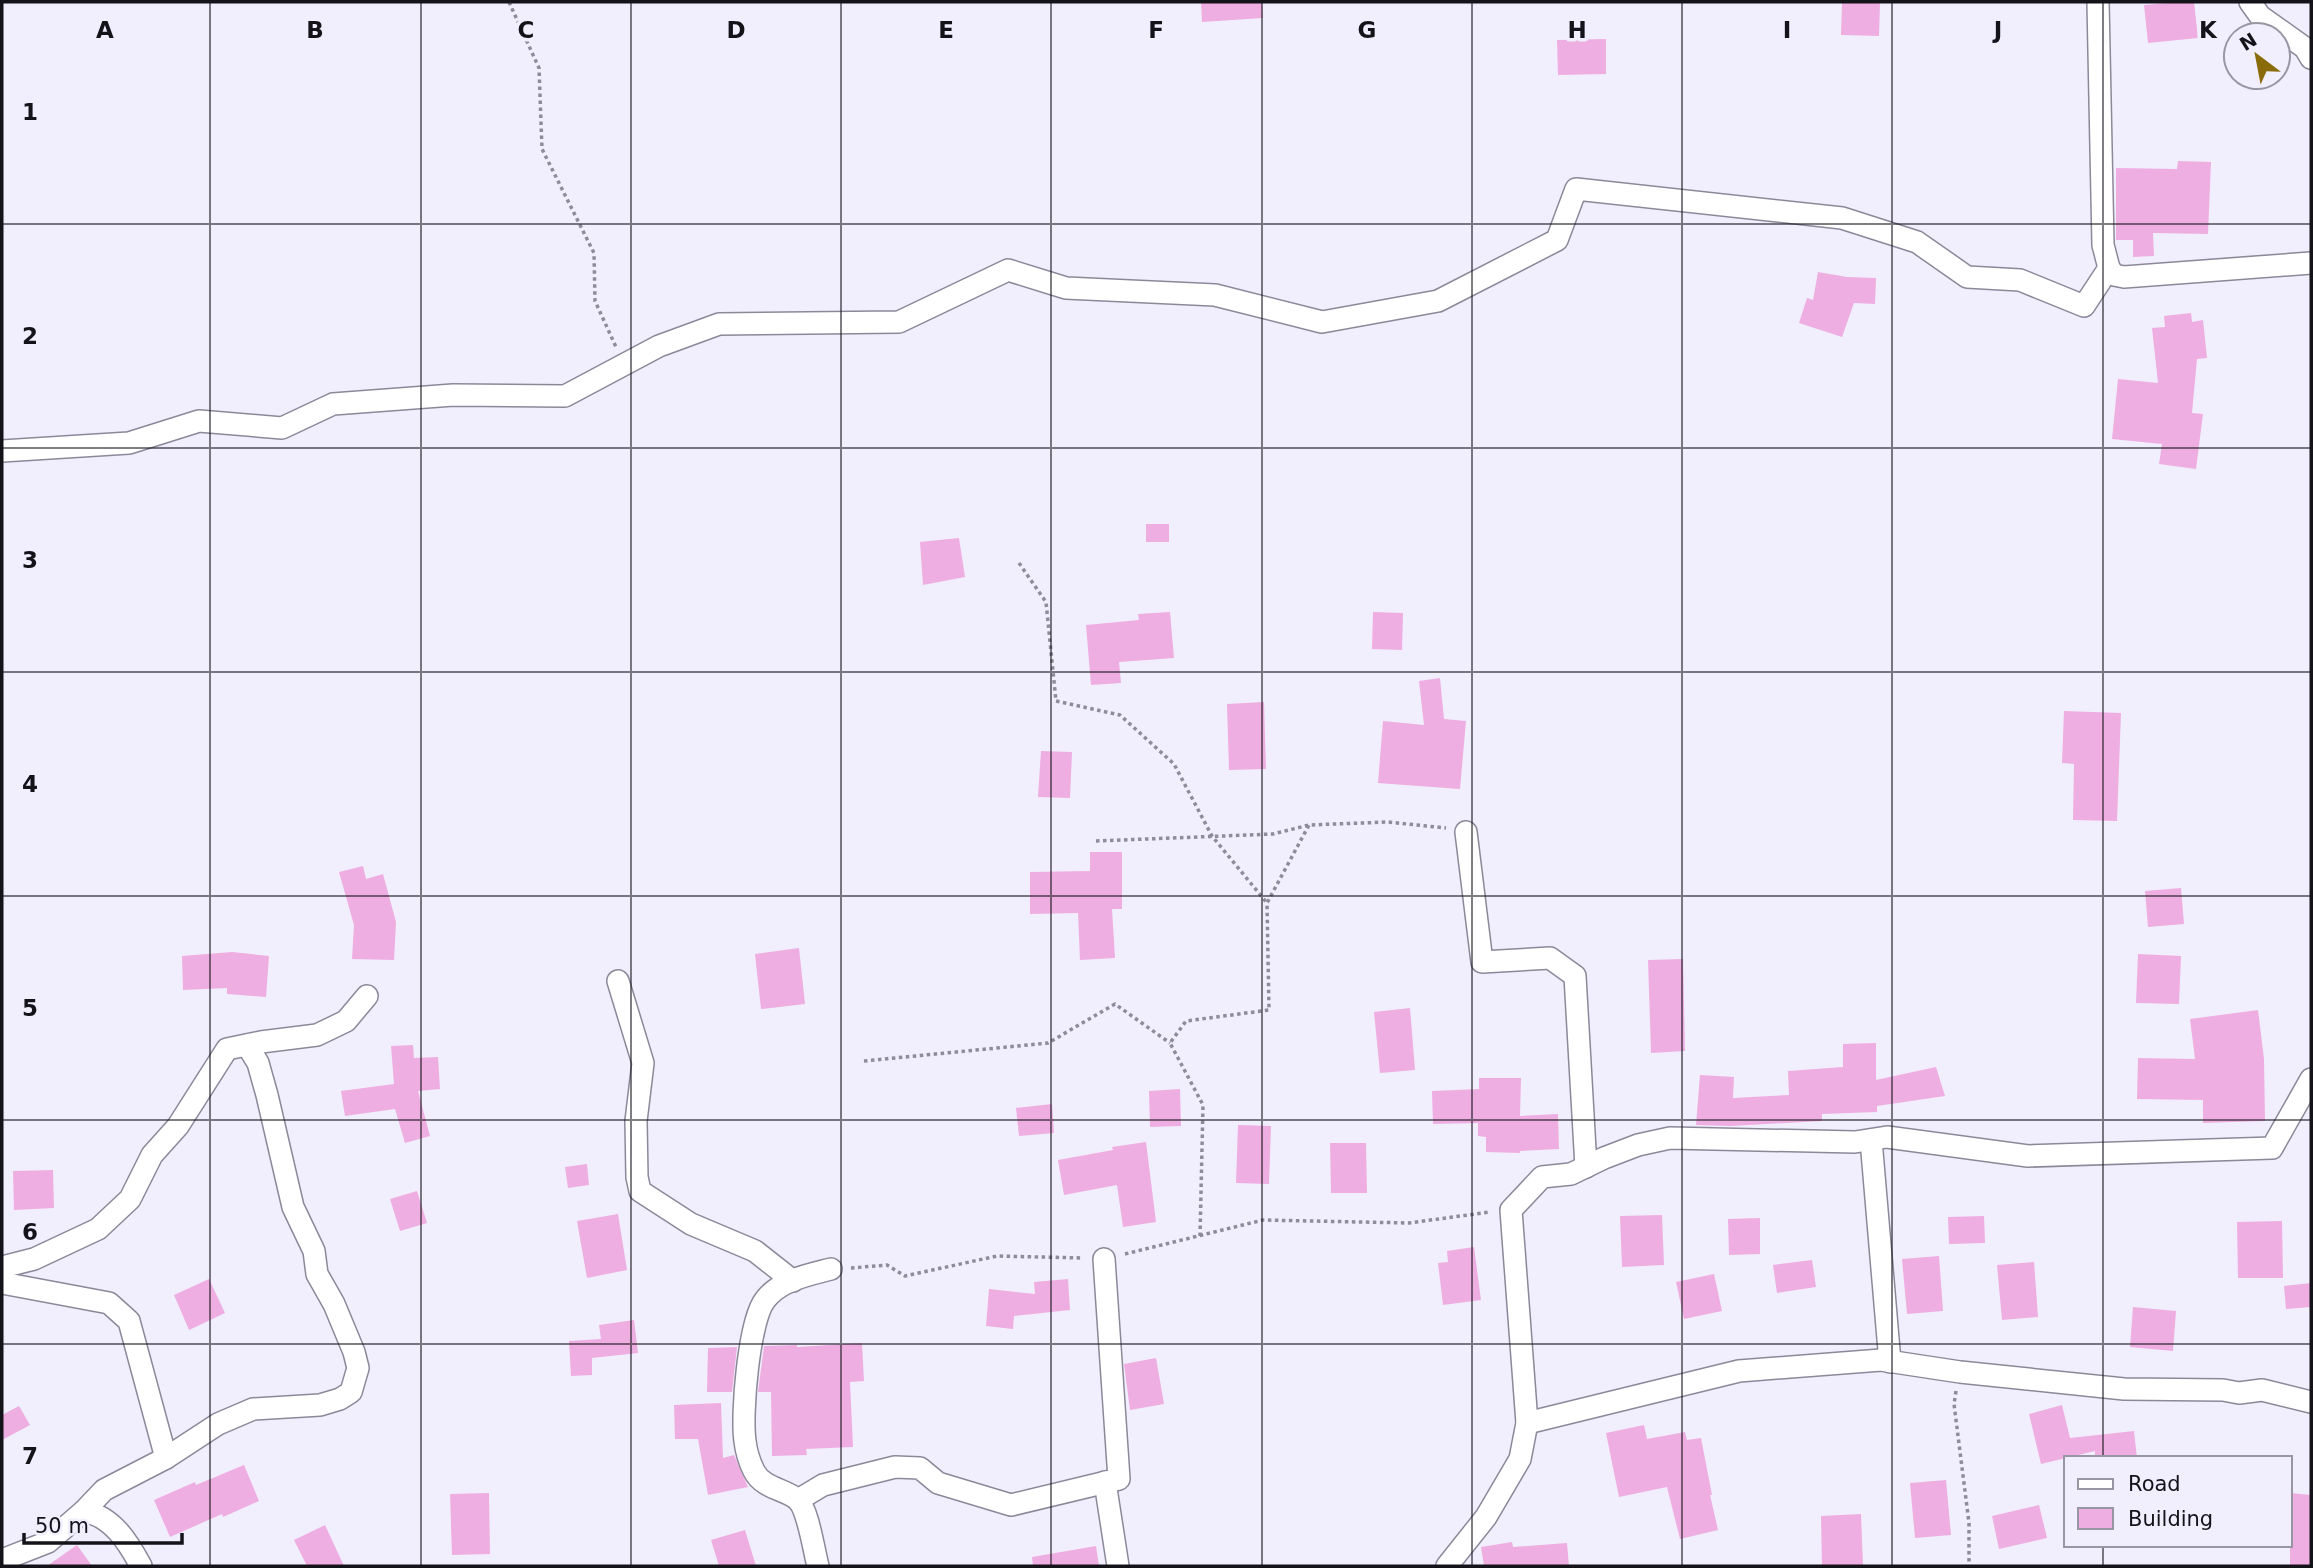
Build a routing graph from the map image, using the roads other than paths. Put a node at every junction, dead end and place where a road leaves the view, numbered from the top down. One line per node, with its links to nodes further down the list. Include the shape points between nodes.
1 (2098, 2): 5 (street, via 2103,245)
2 (2250, 2): 3 (street, via 2260,16 2305,48)
3 (2311, 58)
4 (2311, 263): 5 (street, via 2124,277)
5 (2109, 268): 6 (street, via 2084,306 2020,280 1967,276 1916,242 1842,218 1576,189 1557,240 1438,301 1322,322 1215,295 1066,288 1008,270 899,322 719,324 659,346 565,396 453,395 333,404 282,428 199,421 129,443)
6 (2, 451)
7 (1466, 832): 13 (street, via 1482,962 1550,958 1575,976)
8 (618, 981): 17 (street, via 643,1063 636,1121 640,1191 691,1224 755,1251)
9 (367, 996): 10 (street, via 346,1021 317,1035)
10 (247, 1045): 15 (street, via 228,1049 178,1126 152,1155 130,1199 98,1229 34,1259); 22 (street, via 264,1084 293,1207 358,1368 351,1392 340,1399 320,1405 253,1409 218,1424)
11 (2311, 1079): 12 (street, via 2272,1148 2028,1156 1887,1137)
12 (1871, 1140): 13 (street, via 1670,1138 1638,1145); 19 (street)
13 (1586, 1167): 21 (street, via 1571,1174 1542,1177 1511,1210)
14 (1104, 1259): 23 (street, via 1119,1479)
15 (2, 1267)
16 (831, 1269): 17 (street)
17 (793, 1281): 24 (street, via 778,1287 764,1301 754,1329 744,1412 745,1441 755,1474)
18 (2, 1283): 22 (street, via 109,1303 130,1321)
19 (1891, 1362): 20 (street, via 2123,1389 2262,1390); 21 (street, via 1738,1371)
20 (2311, 1402)
21 (1527, 1423): 30 (street, via 1520,1459 1486,1517)
22 (166, 1458): 25 (street, via 104,1490)
23 (1105, 1482): 24 (street, via 1011,1505 938,1483 920,1468 895,1467 823,1485); 29 (street)
24 (798, 1500): 28 (street)
25 (84, 1511): 26 (street, via 48,1542); 27 (street, via 100,1514 128,1542)
26 (2, 1560)
27 (141, 1566)
28 (818, 1566)
29 (1118, 1566)
30 (1447, 1566)

